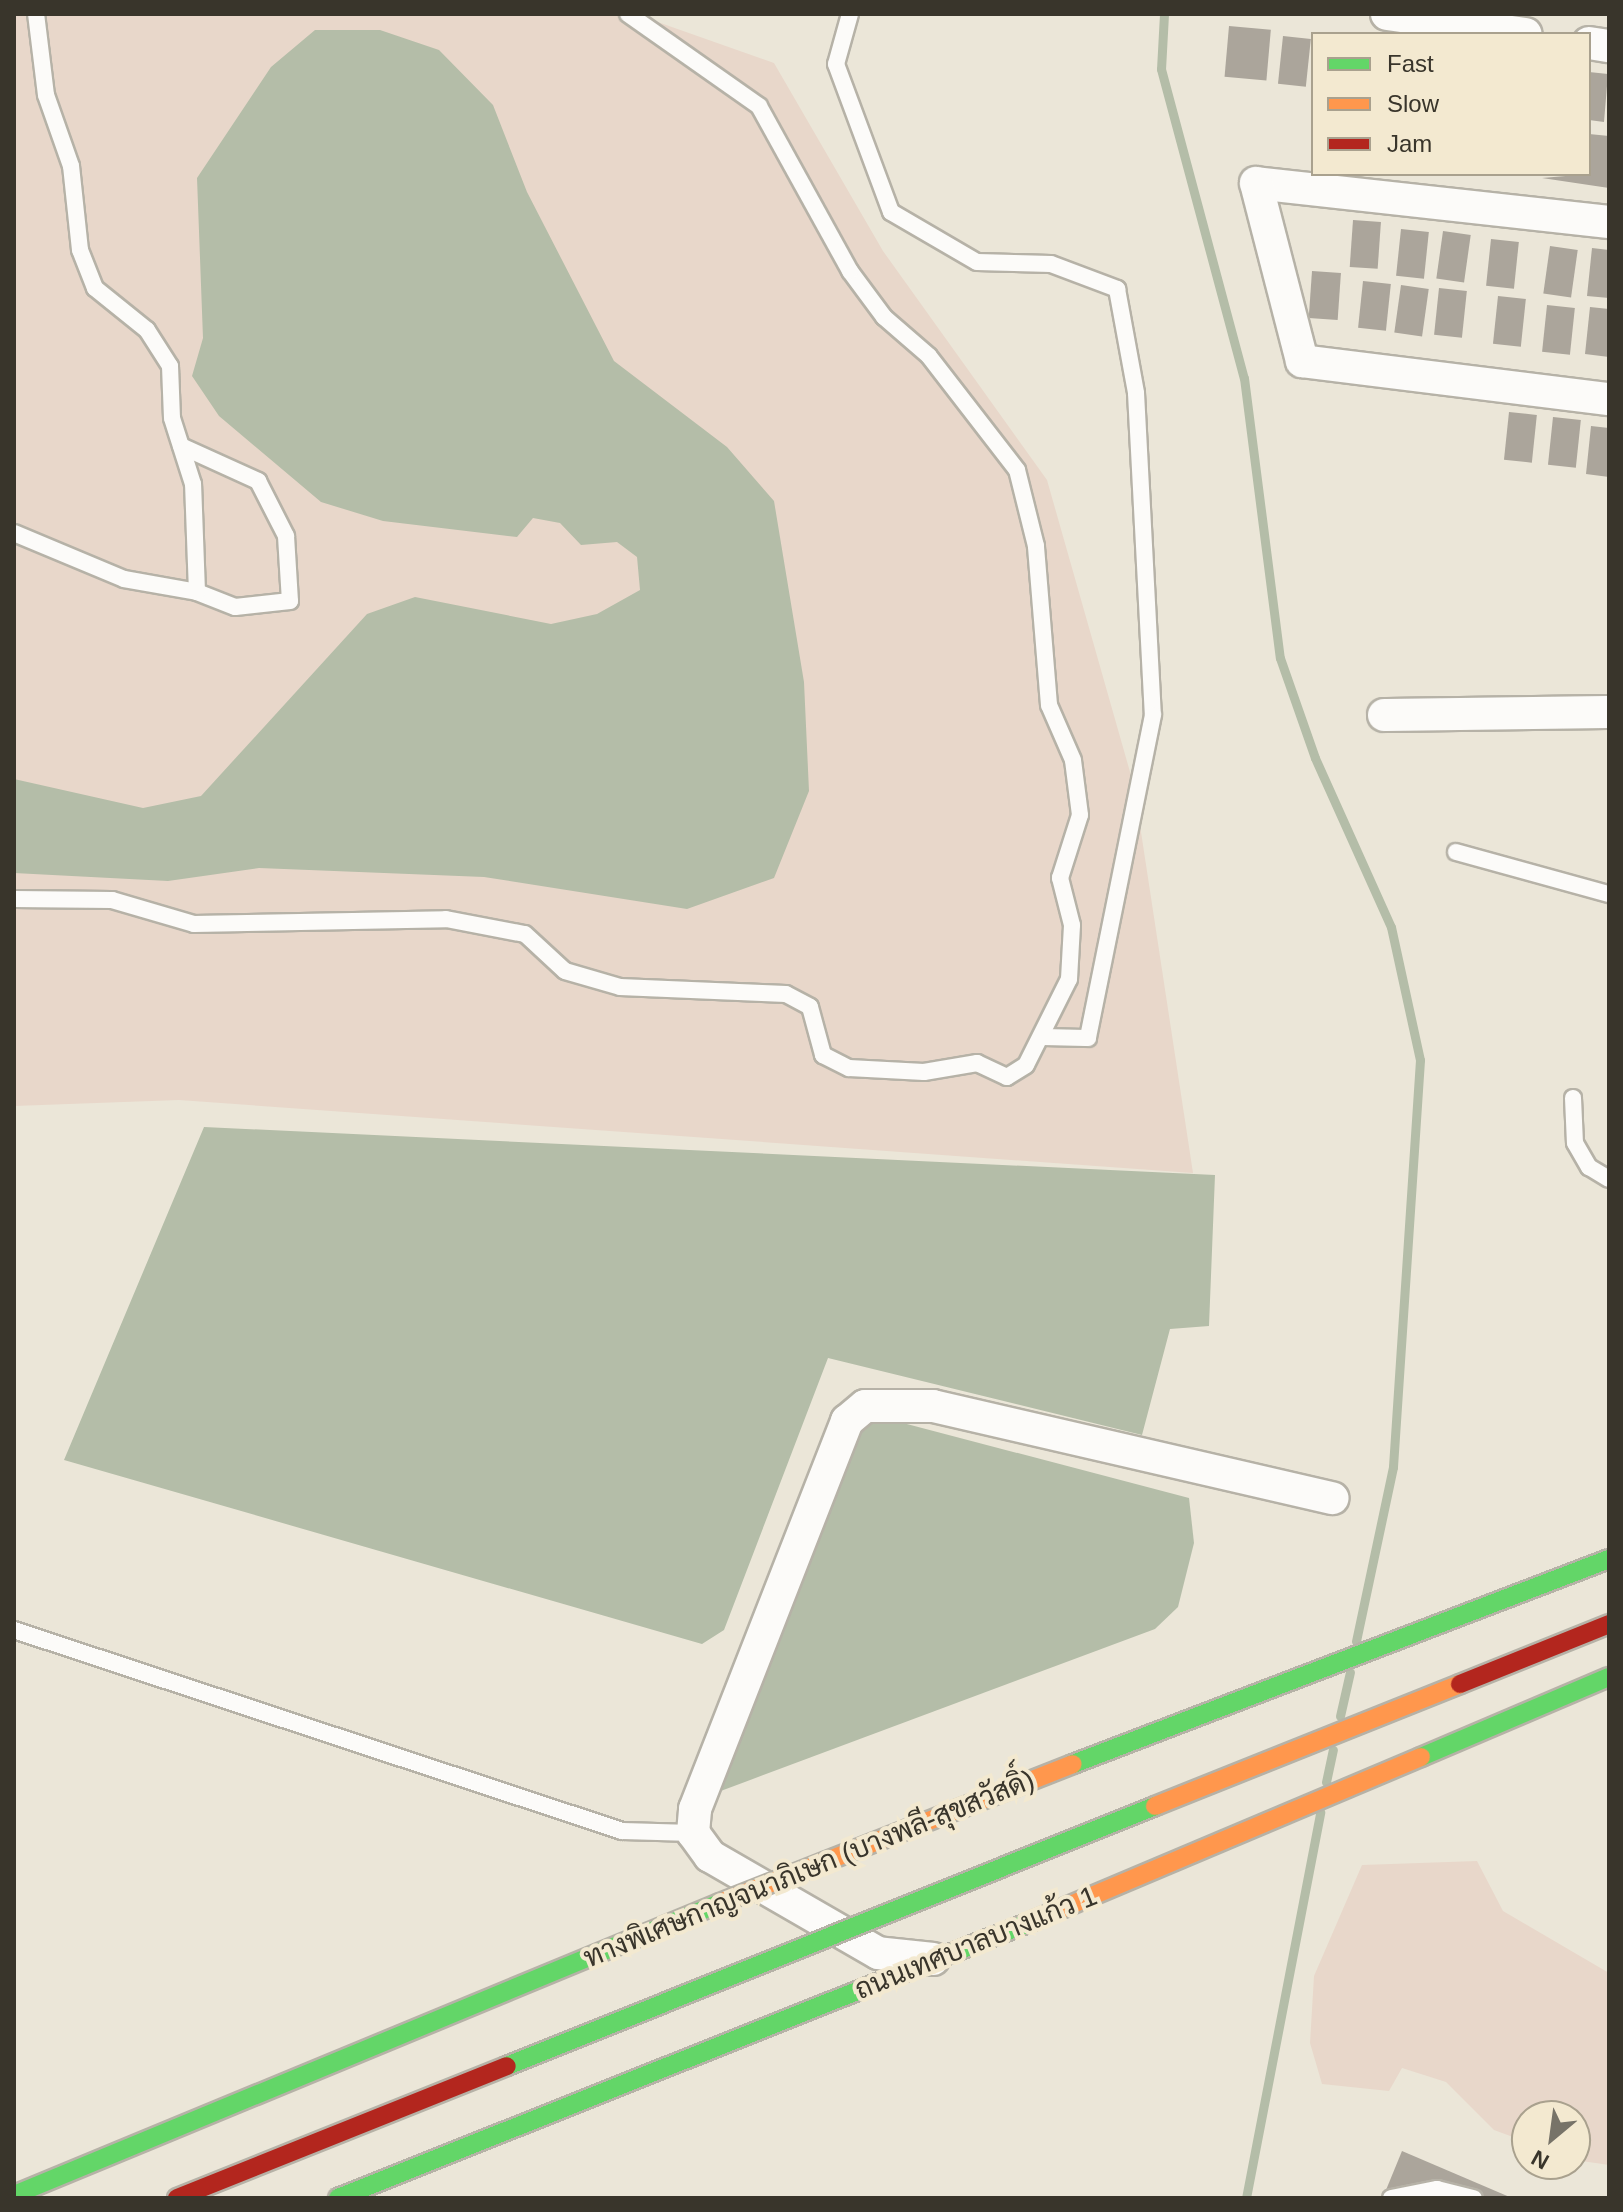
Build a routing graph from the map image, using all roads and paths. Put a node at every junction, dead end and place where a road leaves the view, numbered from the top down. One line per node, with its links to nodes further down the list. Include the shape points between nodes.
1 (36, 14): 8 (lane, via 46,95 71,166 80,250 95,288 147,330 170,366)
2 (628, 14): 16 (lane, via 759,106 850,271 884,317 929,356 1017,470 1036,546 1049,705 1073,760 1080,815 1060,878 1072,925 1069,979)
3 (850, 14): 16 (lane, via 836,64 891,212 977,262 1051,264 1117,289 1136,393 1153,715 1088,1038)
4 (1387, 14): 5 (street)
5 (1512, 32)
6 (1609, 222): 7 (street, via 1256,183 1302,361)
7 (1609, 399)
8 (181, 446): 10 (lane, via 193,484); 10 (lane, via 258,481 286,536 290,601 235,607)
9 (14, 533): 10 (lane, via 124,579)
10 (197, 592)
11 (1609, 712): 12 (street)
12 (1384, 715)
13 (1456, 852): 14 (lane)
14 (1609, 894)
15 (14, 899): 16 (lane, via 112,900 194,924 446,919 525,934 565,971 620,987 786,994 810,1007 823,1055 849,1068 924,1072 977,1063 1007,1077 1026,1065)
16 (1041, 1037)
17 (1573, 1098): 18 (lane, via 1575,1143 1589,1167)
18 (1609, 1179)
19 (1333, 1498): 24 (street, via 933,1406 865,1406 847,1421 695,1809)
20 (1609, 1559): 26 (main road, ทางพิเศษกาญจนาภิเษก (บางพลี-สุขสวัสดิ์), bridge, via 846,1851)
21 (1609, 1624): 27 (main road, bridge)
22 (14, 1630): 24 (lane, via 622,1831)
23 (1609, 1677): 25 (main road, ถนนเทศบาลบางแก้ว 1)
24 (693, 1833): 25 (street, via 710,1856 878,1953)
25 (944, 1958): 28 (main road, ถนนเทศบาลบางแก้ว 1)
26 (14, 2195)
27 (177, 2198)
28 (338, 2198)
29 (1391, 2198): 30 (lane, via 1437,2189)
30 (1474, 2198)

